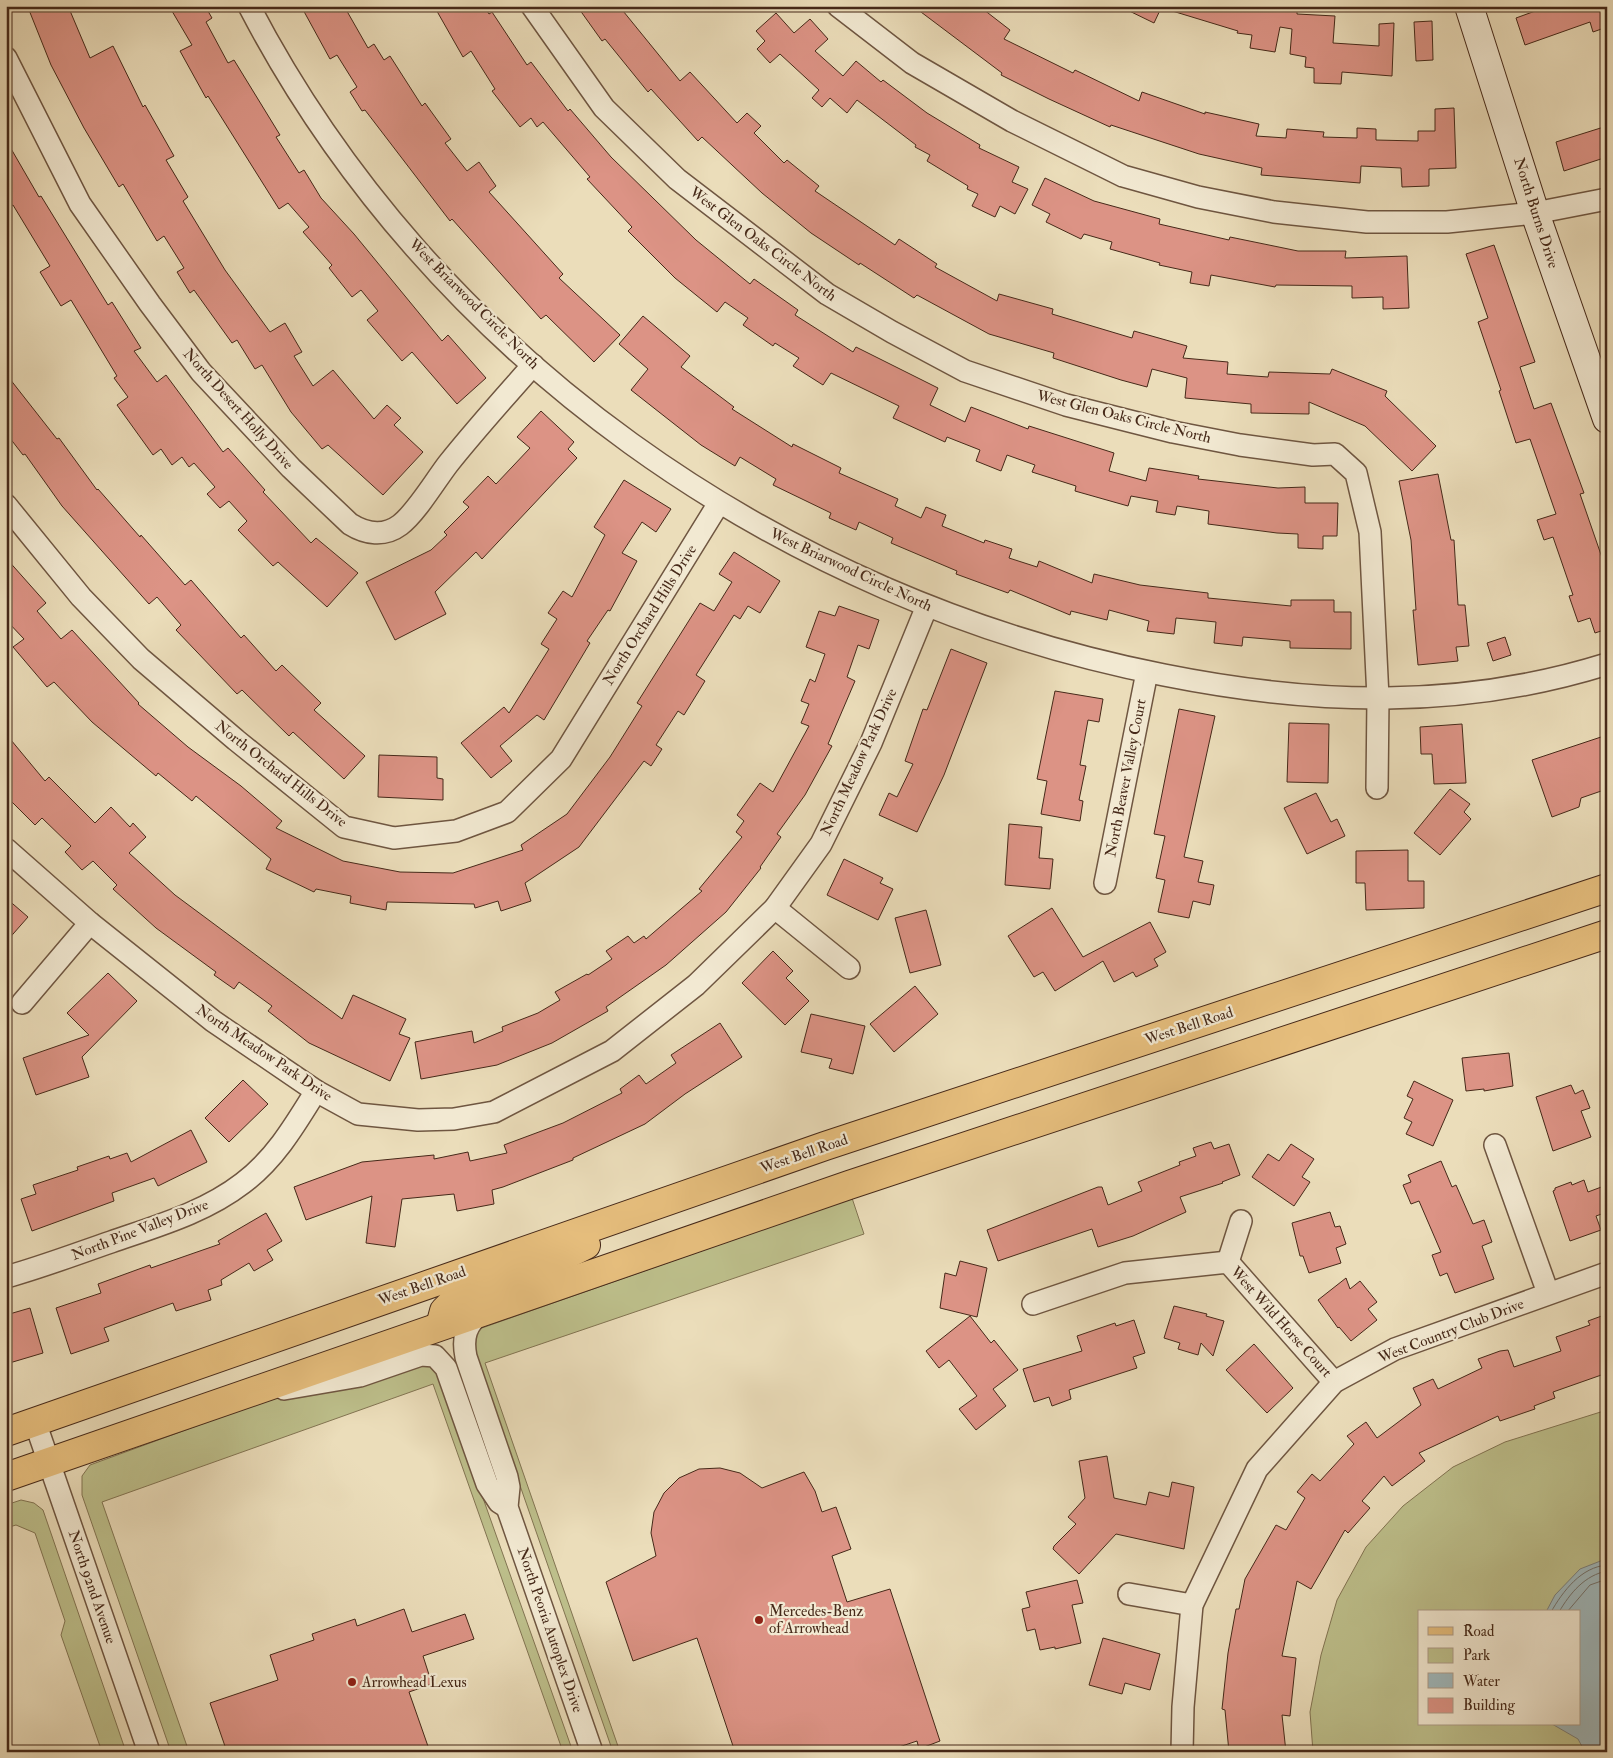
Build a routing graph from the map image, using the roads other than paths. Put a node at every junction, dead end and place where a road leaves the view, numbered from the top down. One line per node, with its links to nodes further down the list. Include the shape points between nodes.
1 (249, 6): 8 (street, West Briarwood Circle North, via 312,111 382,208 460,294)
2 (532, 6): 15 (street, West Glen Oaks Circle North, via 604,108 677,180 827,294 892,332 965,372 1066,406 1240,445 1313,455 1335,454 1356,473 1370,532)
3 (838, 6): 7 (street, via 912,64 1012,121 1123,176 1198,197 1274,212 1368,222 1447,222)
4 (1469, 6): 7 (street, North Burns Drive)
5 (6, 58): 8 (street, North Desert Holly Drive, via 80,204 150,304 201,372 291,468 350,524 370,533 381,533 400,525)
6 (1607, 199): 7 (street)
7 (1535, 213): 9 (street, North Burns Drive)
8 (533, 365): 10 (street, West Briarwood Circle North, via 624,439)
9 (1607, 419)
10 (719, 503): 11 (street, North Orchard Hills Drive, via 560,759 506,812 456,831 394,838 344,826 236,740 149,665 81,597); 12 (street, West Briarwood Circle North, via 818,558)
11 (6, 505)
12 (926, 606): 14 (street, West Briarwood Circle North, via 1036,645); 20 (street, North Meadow Park Drive, via 871,744 826,836)
13 (1607, 664): 15 (street, West Briarwood Circle North, via 1534,684 1487,692)
14 (1147, 672): 15 (street, West Briarwood Circle North, via 1255,690); 18 (street, North Beaver Valley Court)
15 (1378, 698): 16 (street, West Glen Oaks Circle North)
16 (1377, 788)
17 (6, 848): 21 (street, North Meadow Park Drive)
18 (1105, 883)
19 (1607, 888): 27 (main road, West Bell Road, via 825,1146)
20 (775, 908): 23 (street); 25 (street, North Meadow Park Drive, via 696,985 612,1051 494,1112 427,1120 358,1114)
21 (90, 923): 24 (street); 25 (street, North Meadow Park Drive, via 213,1021)
22 (1607, 934): 34 (main road, via 839,1188)
23 (849, 968)
24 (22, 1004)
25 (316, 1091): 31 (street, North Pine Valley Drive, via 277,1150 250,1178 224,1196 178,1219)
26 (1496, 1145): 32 (street)
27 (634, 1213): 35 (main road, via 572,1252 457,1298 444,1311); 39 (main road, West Bell Road)
28 (1241, 1221): 29 (street, West Wild Horse Court)
29 (1228, 1262): 33 (street, West Wild Horse Court, via 1126,1272); 37 (street, West Wild Horse Court)
30 (1607, 1273): 32 (street, West Country Club Drive)
31 (6, 1277)
32 (1548, 1293): 37 (street, West Country Club Drive, via 1395,1349)
33 (1032, 1304)
34 (485, 1311): 35 (main road); 43 (street, North Peoria Autoplex Drive, via 466,1329 464,1346 507,1477)
35 (440, 1326): 36 (street, North Peoria Autoplex Drive); 38 (main road)
36 (446, 1368): 38 (street, via 435,1356 421,1355 338,1381); 43 (street, North Peoria Autoplex Drive, via 487,1484 498,1502)
37 (1334, 1382): 45 (street, West Country Club Drive, via 1257,1469)
38 (261, 1389): 41 (main road)
39 (35, 1422): 40 (main road, West Bell Road); 41 (street, North 92nd Avenue)
40 (6, 1432)
41 (50, 1462): 42 (main road); 46 (street, North 92nd Avenue)
42 (6, 1478)
43 (507, 1507): 47 (street, North Peoria Autoplex Drive)
44 (1129, 1594): 45 (street)
45 (1192, 1605): 48 (street, West Country Club Drive)
46 (149, 1752)
47 (592, 1752)
48 (1182, 1752)

